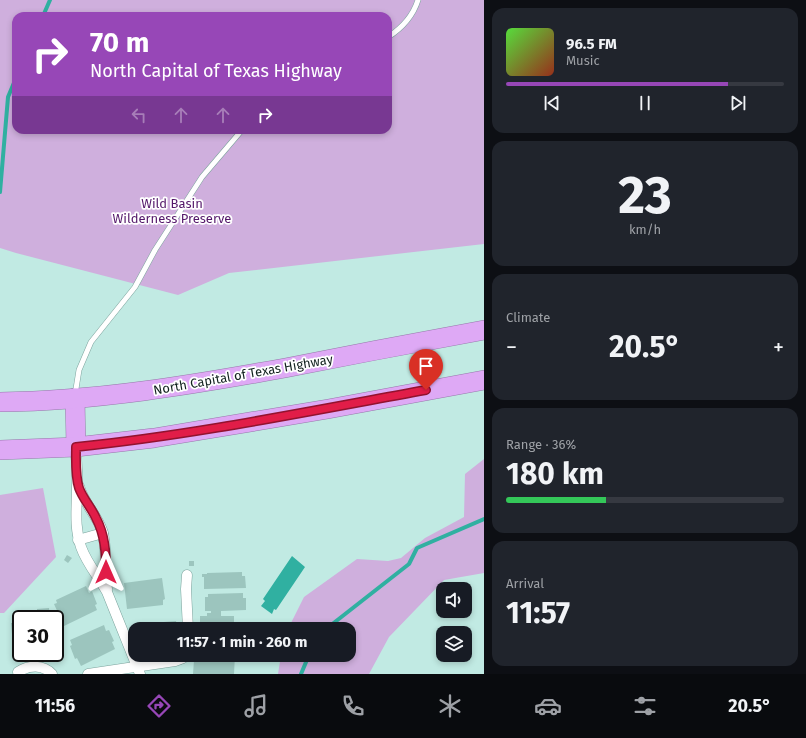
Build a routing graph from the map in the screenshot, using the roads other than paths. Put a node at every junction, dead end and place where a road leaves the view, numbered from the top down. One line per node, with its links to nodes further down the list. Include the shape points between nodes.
1 (418, 0): 2 (lane, via 415,9 399,30)
2 (392, 34)
3 (239, 134): 6 (lane, via 202,177 155,250 135,287 92,342 79,370)
4 (484, 330): 6 (highway, North Capital of Texas Highway, via 219,380 146,392)
5 (484, 380): 8 (highway, via 211,429)
6 (75, 398): 7 (highway, North Capital of Texas Highway, via 41,402); 8 (highway)
7 (0, 402)
8 (76, 447): 9 (highway); 10 (street)
9 (0, 450)
10 (77, 482): 11 (street); 12 (street)
11 (103, 533): 12 (street); 14 (street)
12 (78, 540): 14 (street, via 87,561)
13 (187, 575): 15 (street)
14 (107, 592): 17 (street)
15 (188, 622)
16 (171, 662): 17 (street)
17 (138, 670): 20 (street)
18 (18, 672): 19 (street, via 34,666 46,669)
19 (52, 674)
20 (88, 674)

